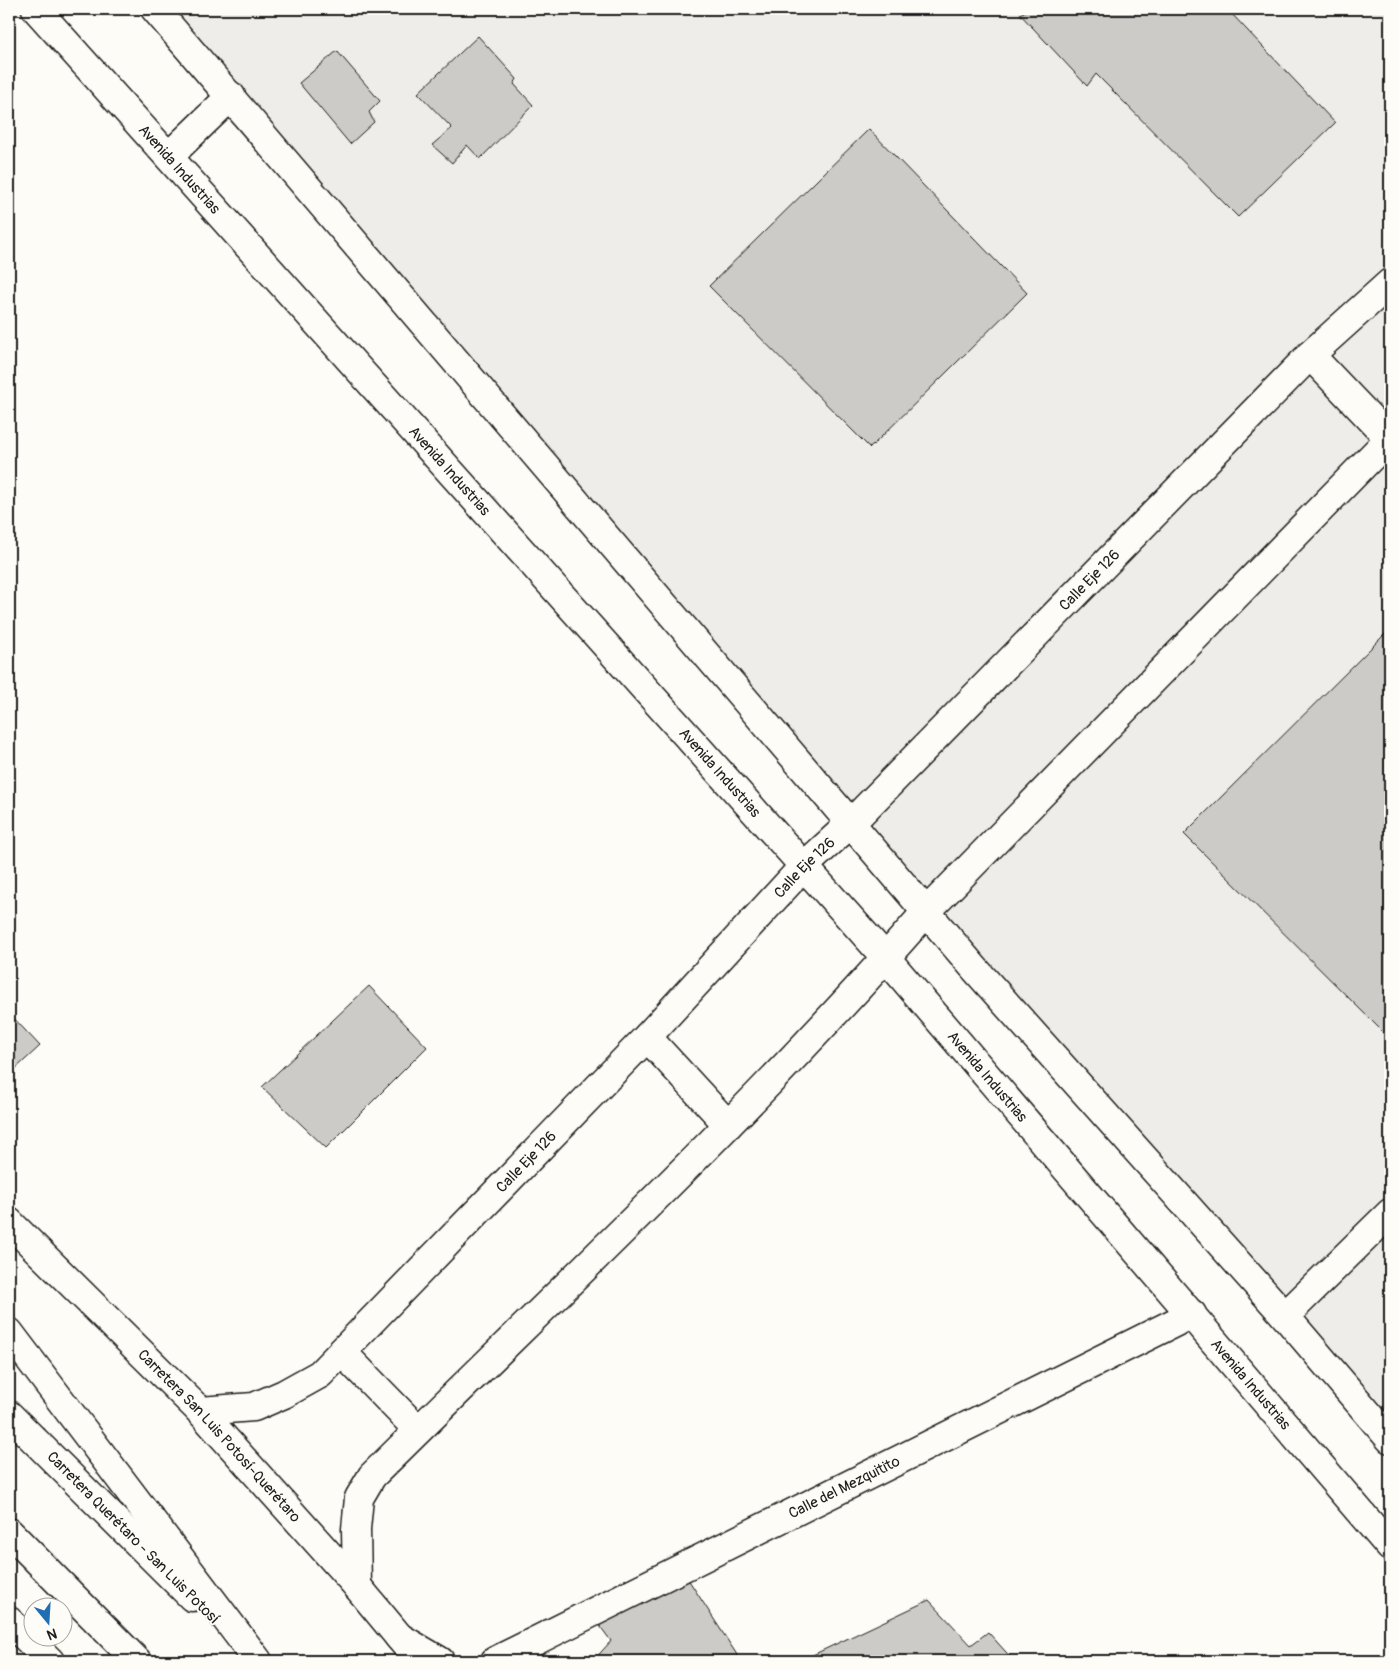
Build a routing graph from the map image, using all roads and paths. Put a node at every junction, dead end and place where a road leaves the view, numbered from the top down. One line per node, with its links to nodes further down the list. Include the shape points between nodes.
1 (36, 9): 4 (main road, Avenida Industrias)
2 (155, 9): 3 (main road)
3 (231, 96): 4 (main road); 8 (main road)
4 (169, 156): 9 (main road, Avenida Industrias)
5 (1390, 282): 6 (main road, Calle Eje 126)
6 (1310, 355): 7 (main road); 8 (main road, Calle Eje 126)
7 (1390, 438): 10 (main road)
8 (851, 823): 9 (main road, Calle Eje 126); 10 (main road)
9 (803, 867): 11 (main road, Avenida Industrias); 12 (main road, Calle Eje 126)
10 (926, 912): 11 (main road); 17 (main road)
11 (886, 958): 13 (main road); 16 (main road, Avenida Industrias)
12 (647, 1037): 13 (main road); 19 (main road, Calle Eje 126)
13 (728, 1125): 22 (main road)
14 (1390, 1213): 17 (main road)
15 (9, 1222): 20 (main road, Carretera San Luis Potosí-Querétaro)
16 (1192, 1314): 25 (main road, Avenida Industrias); 34 (main road, Calle del Mezquitito)
17 (1285, 1316): 23 (main road)
18 (9, 1332): 31 (main road)
19 (342, 1352): 20 (main road, Calle Eje 126, via 320,1374 254,1407); 22 (main road)
20 (200, 1411): 26 (main road, Carretera San Luis Potosí-Querétaro)
21 (9, 1415): 31 (main road, Carretera Querétaro - San Luis Potosí)
22 (418, 1430): 26 (main road, via 372,1476 360,1498 356,1530)
23 (1390, 1439)
24 (9, 1532): 30 (main road)
25 (1390, 1548)
26 (356, 1586): 28 (main road, Carretera San Luis Potosí-Querétaro)
27 (9, 1621): 29 (main road)
28 (399, 1637): 32 (main road, Carretera San Luis Potosí-Querétaro); 33 (main road)
29 (50, 1661)
30 (137, 1661)
31 (258, 1661)
32 (419, 1661)
33 (440, 1661)
34 (495, 1661)

